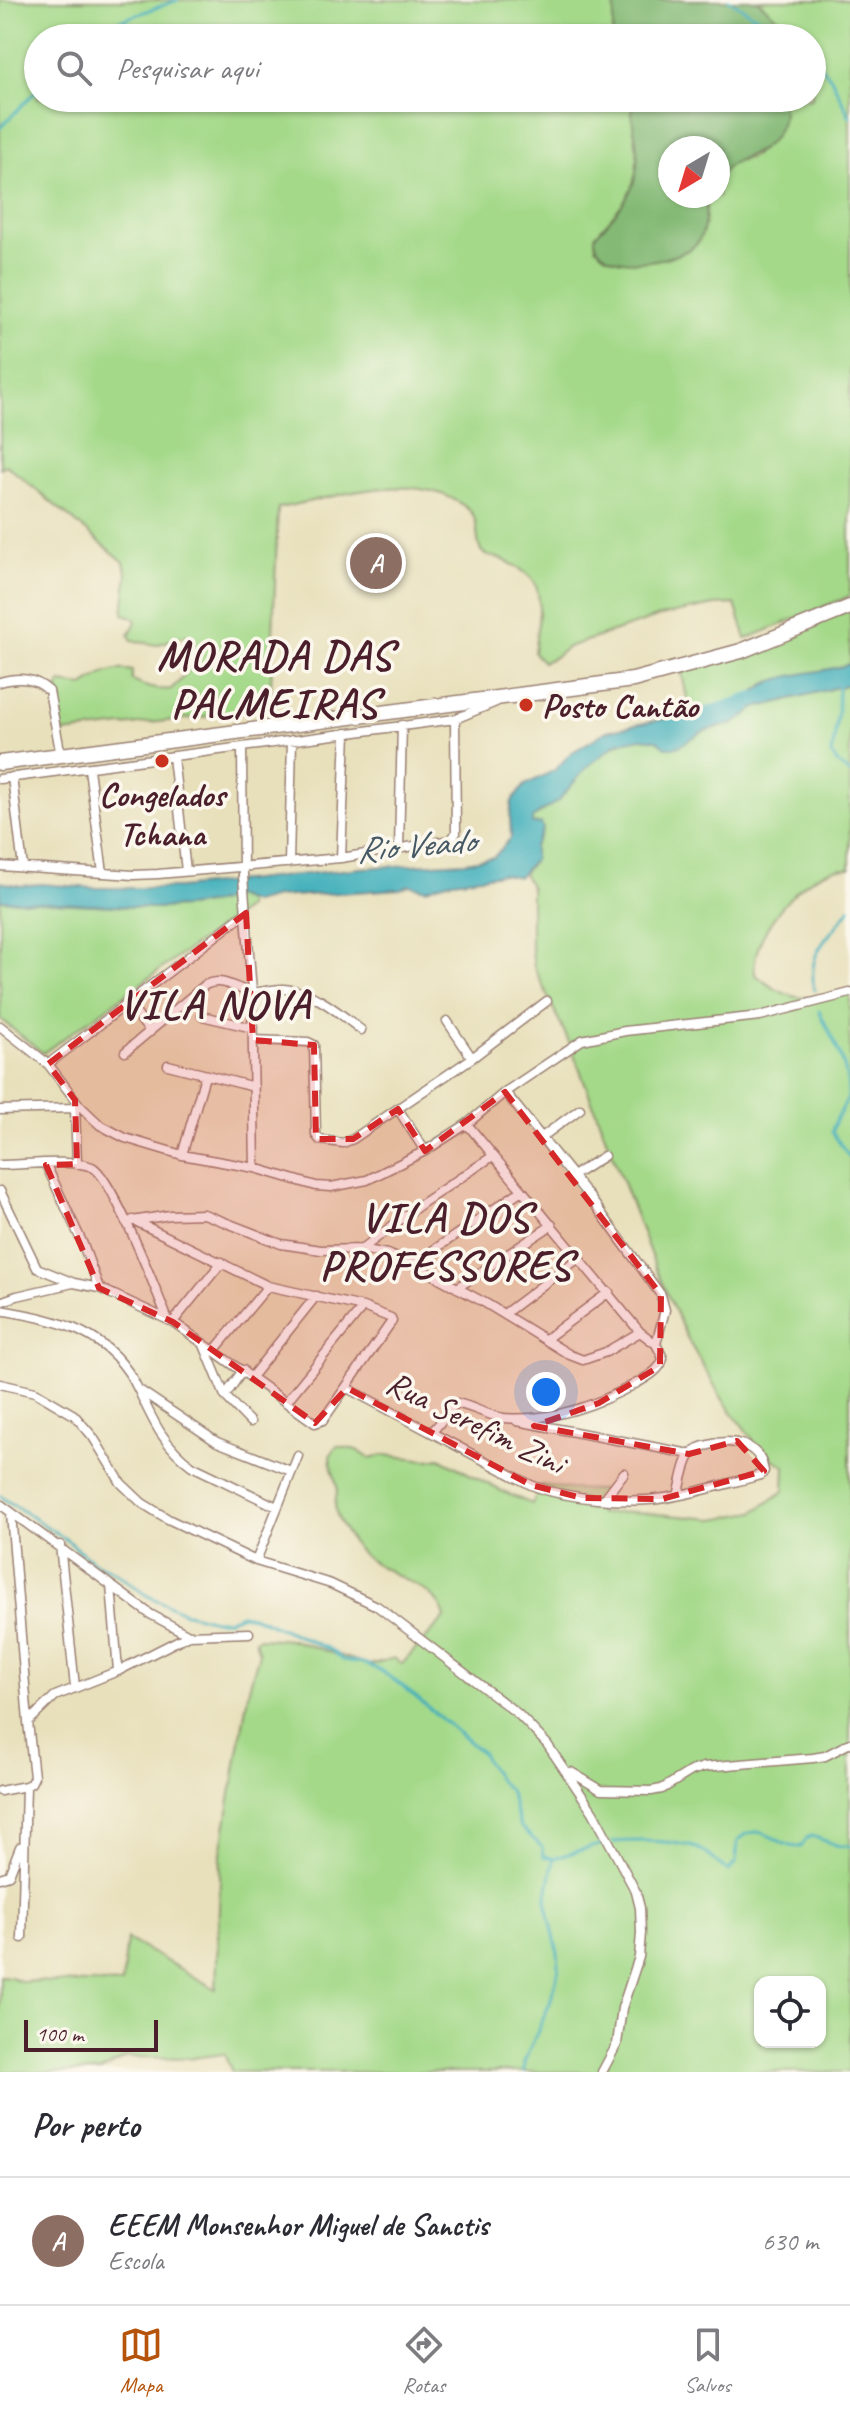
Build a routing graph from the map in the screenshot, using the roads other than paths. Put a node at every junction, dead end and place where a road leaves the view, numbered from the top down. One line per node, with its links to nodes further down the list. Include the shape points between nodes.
1 (850, 607): 3 (highway, via 703,662 633,680)
2 (0, 682): 9 (street, via 28,679 49,691)
3 (502, 699): 4 (street); 9 (highway)
4 (455, 719): 5 (street); 15 (street, via 456,833 451,840)
5 (402, 725): 6 (street); 15 (street)
6 (346, 733): 7 (street); 16 (street)
7 (292, 740): 8 (street); 17 (street)
8 (242, 747): 10 (street); 18 (street)
9 (61, 757): 11 (highway)
10 (173, 757): 12 (street); 21 (street)
11 (0, 763)
12 (89, 769): 13 (street); 22 (street)
13 (12, 777): 14 (street); 20 (street)
14 (0, 779)
15 (399, 848): 16 (street)
16 (341, 858): 17 (street)
17 (289, 863): 18 (street)
18 (243, 865): 21 (street); 23 (street)
19 (0, 866): 20 (street)
20 (23, 868): 22 (street)
21 (186, 871): 22 (street)
22 (103, 873)
23 (246, 913): 24 (street); 27 (street)
24 (252, 992): 31 (street); 32 (street, via 305,993); 33 (street, via 219,981 209,983)
25 (850, 993): 41 (street, via 760,1016 582,1040)
26 (547, 1001): 36 (street)
27 (128, 1003): 33 (street); 37 (street)
28 (202, 1016): 31 (street)
29 (447, 1021): 36 (street)
30 (0, 1026): 37 (street)
31 (253, 1028): 34 (street)
32 (361, 1030)
33 (150, 1032): 35 (street)
34 (253, 1040): 40 (street); 44 (street, via 314,1045 320,1140 343,1143)
35 (125, 1052)
36 (472, 1058): 44 (street)
37 (48, 1064): 43 (street)
38 (168, 1065): 39 (street)
39 (205, 1076): 40 (street); 50 (street)
40 (254, 1087): 56 (street)
41 (505, 1092): 47 (street); 48 (street)
42 (0, 1101): 46 (street)
43 (78, 1107): 46 (street); 50 (street, via 125,1138); 53 (street)
44 (398, 1109): 49 (street)
45 (580, 1109): 48 (street)
46 (3, 1110)
47 (467, 1124): 49 (street); 51 (street)
48 (542, 1137): 57 (street)
49 (425, 1151): 56 (street, via 381,1174 331,1187)
50 (182, 1155): 56 (street)
51 (493, 1156): 58 (street); 62 (street)
52 (604, 1156): 57 (street)
53 (77, 1164): 55 (street); 60 (street, via 92,1167 106,1179)
54 (0, 1165): 55 (street)
55 (46, 1165): 68 (street)
56 (255, 1168)
57 (571, 1177): 80 (street, via 663,1301)
58 (522, 1190): 61 (street); 65 (street)
59 (0, 1191): 66 (street, via 34,1265)
60 (130, 1221): 62 (street, via 204,1214 281,1244); 64 (street); 76 (street)
61 (552, 1225): 63 (street); 69 (street)
62 (361, 1249): 65 (street)
63 (580, 1257): 70 (street); 75 (street)
64 (222, 1262): 67 (street); 76 (street)
65 (413, 1264): 69 (street)
66 (74, 1283): 68 (street); 72 (street)
67 (268, 1286): 71 (street); 81 (street)
68 (99, 1288): 76 (street)
69 (457, 1288): 75 (street)
70 (609, 1292): 77 (street); 78 (street)
71 (316, 1296): 73 (street); 83 (street)
72 (0, 1302)
73 (363, 1307): 85 (street, via 391,1322); 88 (street)
74 (0, 1310): 86 (street, via 89,1334 119,1358)
75 (504, 1314): 78 (street)
76 (170, 1321): 79 (street)
77 (640, 1332): 78 (street, via 583,1360); 80 (street)
78 (547, 1338)
79 (204, 1344): 81 (street); 87 (street)
80 (656, 1344): 89 (street, via 663,1358 660,1366 610,1398 560,1414)
81 (214, 1351): 82 (street)
82 (243, 1370): 83 (street); 87 (street)
83 (252, 1376): 88 (street)
84 (0, 1384): 102 (street, via 35,1392 74,1415 121,1483 142,1503)
85 (347, 1388): 88 (street, via 315,1423); 91 (street, Rua Serefim Zini)
86 (139, 1390): 94 (street, via 217,1442); 99 (street, via 160,1434 180,1457)
87 (225, 1396): 90 (street)
88 (286, 1402)
89 (505, 1418): 91 (street, via 456,1403); 92 (street)
90 (250, 1422)
91 (433, 1431): 97 (street, Rua Serefim Zini, via 544,1491)
92 (690, 1454): 96 (street); 96 (street, Rua Serefim Zini, via 720,1441 737,1441 755,1455 764,1471)
93 (298, 1456): 94 (street)
94 (291, 1471): 99 (street)
95 (624, 1473): 97 (street)
96 (678, 1495): 97 (street, Rua Serefim Zini)
97 (605, 1498)
98 (0, 1504): 100 (street)
99 (277, 1507): 102 (street)
100 (11, 1513): 101 (street); 108 (street)
101 (60, 1545): 103 (street); 107 (street)
102 (256, 1561): 110 (street, via 356,1594 394,1617 518,1714)
103 (111, 1585): 105 (street); 106 (street)
104 (249, 1633): 105 (street)
105 (189, 1635): 106 (street)
106 (118, 1671): 107 (street)
107 (75, 1687): 108 (street, via 48,1701)
108 (28, 1722): 111 (street, via 34,1777)
109 (850, 1743): 110 (street, via 825,1756 704,1767 657,1790 601,1790)
110 (567, 1769): 116 (street, via 640,1908 639,1957 617,2044)
111 (26, 1786): 112 (street); 113 (street)
112 (0, 1791)
113 (24, 1838): 114 (street, via 9,1875); 115 (street)
114 (0, 1878)
115 (22, 1938)
116 (602, 2072)

